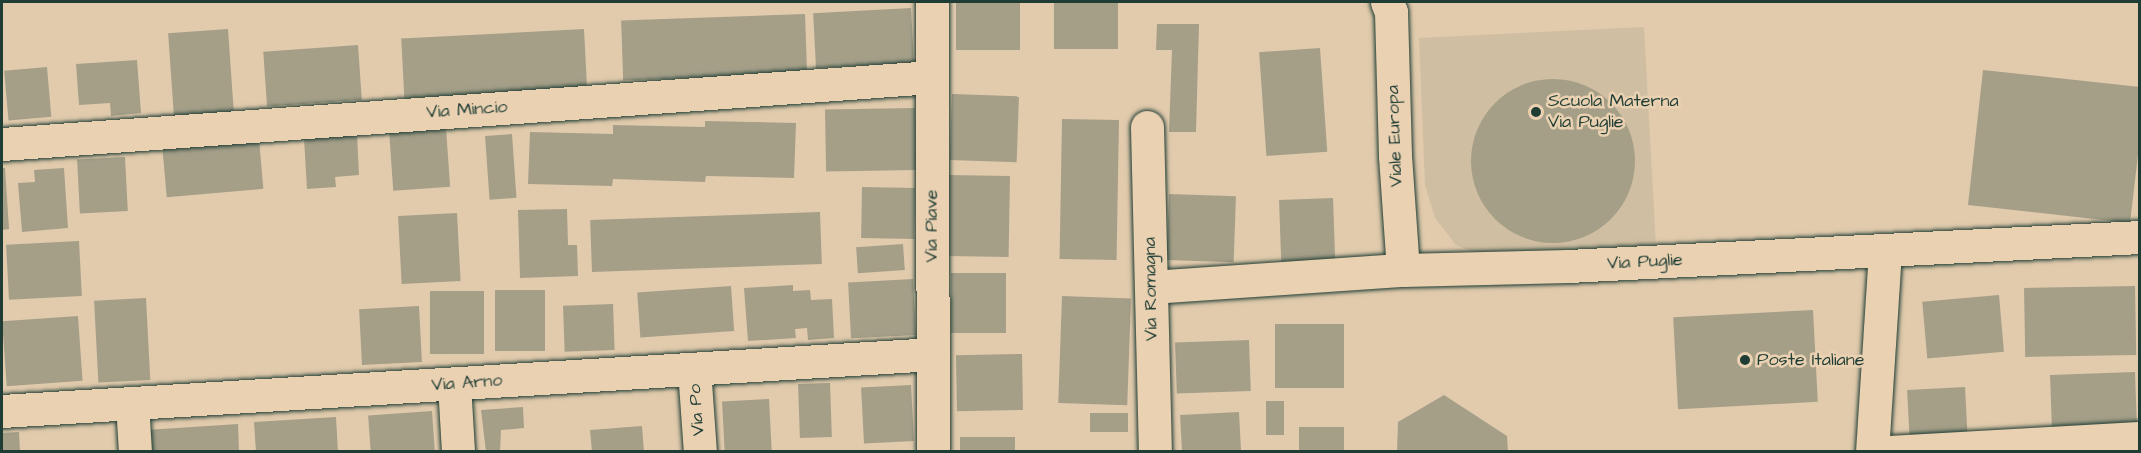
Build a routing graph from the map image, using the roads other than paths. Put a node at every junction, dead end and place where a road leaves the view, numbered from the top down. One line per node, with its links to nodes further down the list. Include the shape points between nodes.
1 (932, 2): 3 (street, Via Piave)
2 (1387, 2): 8 (street, Viale Europa, via 1391,12)
3 (932, 77): 5 (street, Via Mincio); 10 (street, Via Piave)
4 (1147, 127): 9 (street, Via Romagna)
5 (2, 144)
6 (2139, 237): 7 (street, Via Puglie)
7 (1885, 250): 8 (street, Via Puglie); 21 (street)
8 (1403, 270): 9 (street, Via Puglie)
9 (1151, 287): 20 (street, Via Romagna)
10 (933, 354): 11 (street, Via Arno); 19 (street, Via Piave)
11 (694, 369): 12 (street, Via Arno); 18 (street, Via Po)
12 (454, 384): 13 (street, Via Arno); 17 (street)
13 (132, 403): 14 (street, Via Arno); 16 (street)
14 (2, 411)
15 (2139, 438): 22 (street)
16 (135, 452)
17 (458, 452)
18 (700, 452)
19 (933, 452)
20 (1155, 452)
21 (1872, 452)
22 (1888, 452)

